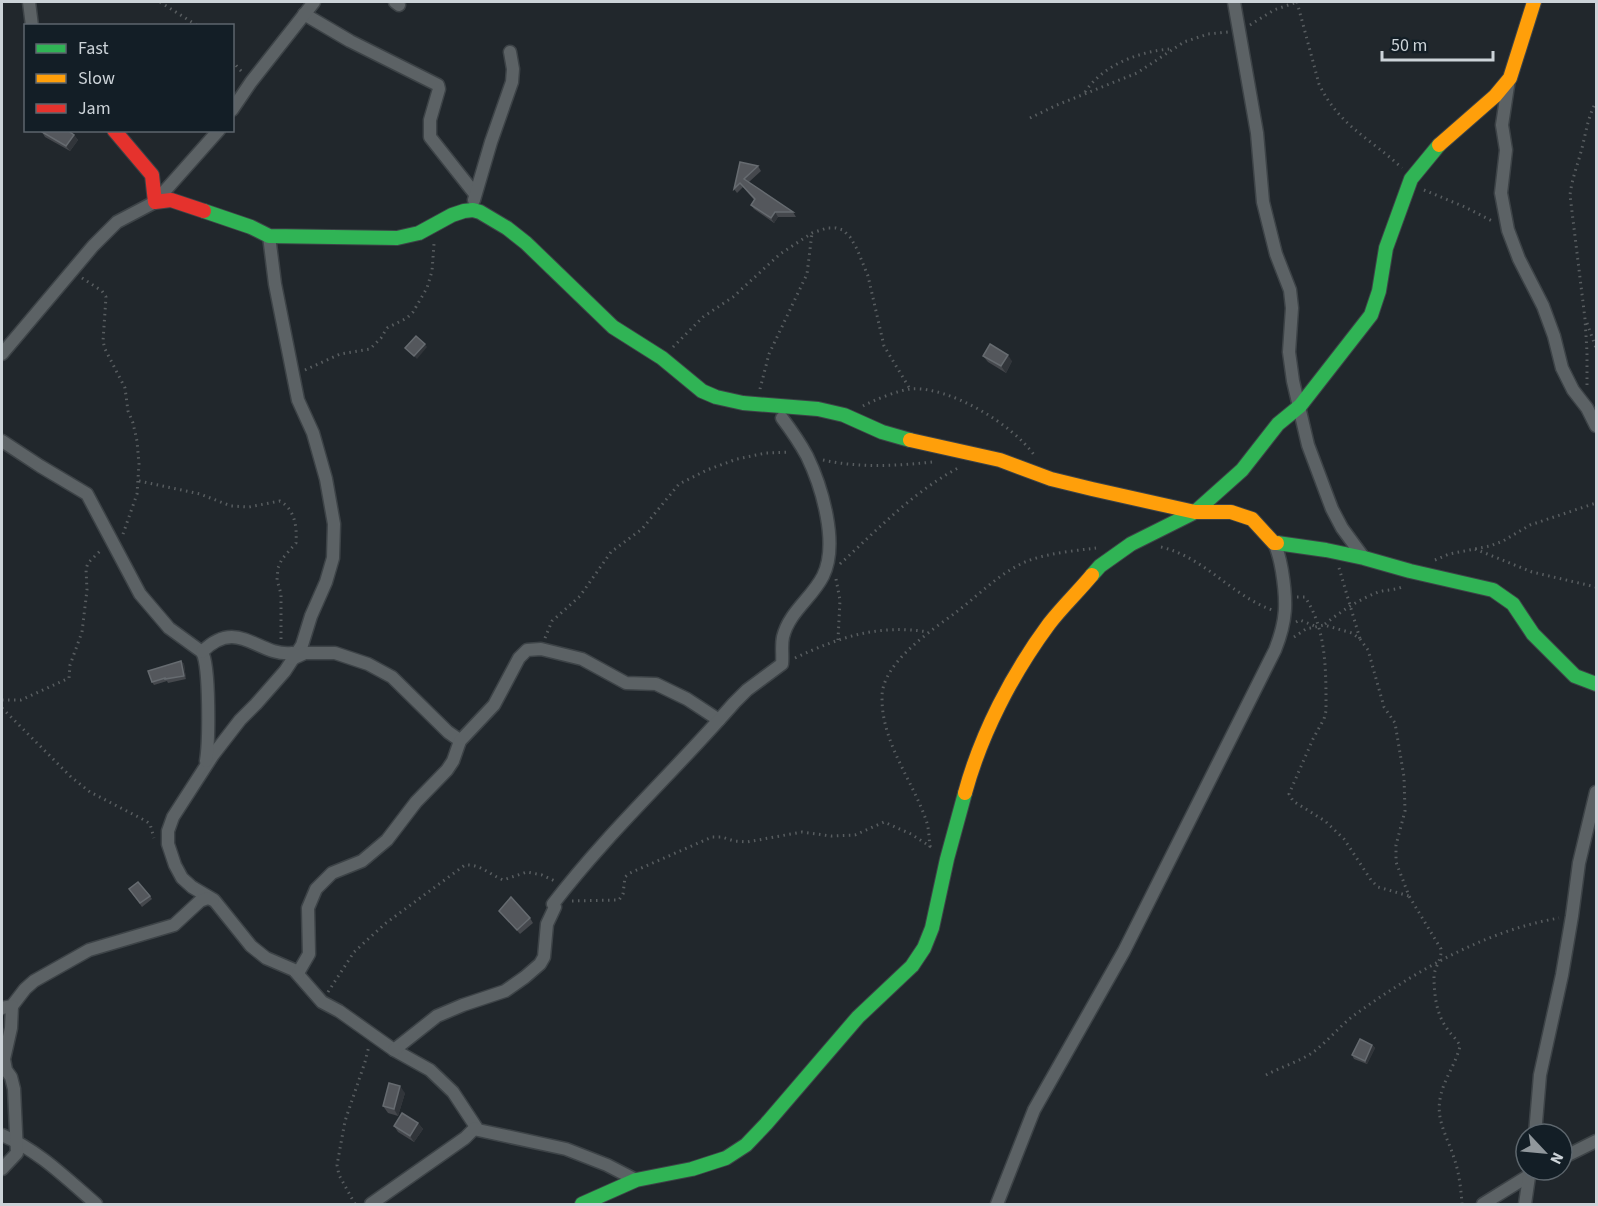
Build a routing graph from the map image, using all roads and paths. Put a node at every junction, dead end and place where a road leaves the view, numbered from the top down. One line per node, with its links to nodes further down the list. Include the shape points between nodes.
1 (29, 2): 8 (street)
2 (159, 2): 9 (path)
3 (314, 2): 7 (street)
4 (1234, 2): 10 (street)
5 (1297, 2): 10 (path, via 1274,10); 20 (path, via 1319,84 1330,105 1341,119)
6 (1534, 2): 13 (street)
7 (304, 14): 16 (street); 21 (street, via 438,85 430,137)
8 (32, 24)
9 (195, 24)
10 (1240, 31): 11 (path, via 1208,34); 36 (street, via 1257,133 1263,202 1290,290 1289,352)
11 (1171, 49): 14 (path, via 1137,73); 14 (path, via 1119,63 1100,74)
12 (510, 52): 21 (street, via 512,82)
13 (1510, 78): 20 (street, via 1453,131); 25 (street, via 1503,125 1506,150 1501,193)
14 (1084, 94): 17 (path)
15 (1596, 102): 29 (path, via 1584,133 1570,195)
16 (234, 108)
17 (1030, 118)
18 (116, 132): 22 (street, via 152,175)
19 (217, 132): 22 (street)
20 (1411, 178): 25 (path, via 1423,189); 36 (street, via 1386,248 1371,315)
21 (475, 194): 23 (street)
22 (155, 202): 27 (street, via 171,201 251,227); 28 (street, via 117,222)
23 (473, 210): 24 (street, via 452,215); 32 (street, via 492,218 526,243 613,327)
24 (427, 230): 27 (street, via 397,238); 33 (path, via 432,232 434,243 432,271 413,312 387,328 370,349 333,357)
25 (1508, 230): 37 (street, via 1543,306 1562,368)
26 (812, 233): 32 (path, via 780,254 734,297 703,317); 34 (path, via 836,228 850,237 868,276 884,346); 35 (path, via 807,274 769,354)
27 (269, 237): 33 (street)
28 (70, 272): 31 (street); 46 (path, via 91,282 106,297 103,341 125,388 137,441)
29 (1585, 319): 30 (path); 37 (path)
30 (1596, 348)
31 (2, 354)
32 (662, 358): 35 (street, via 702,391 729,401)
33 (294, 375): 72 (street, via 298,400 313,433 326,479 334,524 333,558 327,582 305,639)
34 (910, 389): 38 (path); 45 (path, via 952,397 1005,426 1028,446)
35 (758, 403): 38 (street)
36 (1300, 406): 48 (street, via 1278,424 1242,470); 56 (street, via 1308,444 1332,509)
37 (1587, 408): 40 (street)
38 (844, 415): 45 (street, via 882,432 1000,460)
39 (782, 418): 42 (street)
40 (1596, 426)
41 (2, 441): 49 (street, via 87,494)
42 (807, 457): 43 (path, via 846,465 879,466); 68 (path, via 790,452 737,459 679,484 642,529 611,552 580,596 552,621); 73 (street, via 826,513 828,556 824,574 788,625)
43 (941, 461)
44 (959, 467): 67 (path, via 900,507 834,569 840,600)
45 (1051, 479): 48 (street)
46 (139, 481): 54 (path); 71 (path, via 200,494 231,506 280,501 290,509 295,520 296,543 278,568)
47 (1596, 502): 53 (path, via 1530,525 1503,541)
48 (1195, 512): 50 (street); 51 (street, via 1231,512 1252,519)
49 (108, 531): 54 (street); 77 (path, via 104,547 86,569 82,632 69,678 21,700)
50 (1139, 542): 64 (path, via 1166,548 1205,566 1238,592 1281,613); 85 (street, via 1100,566 1049,624 1011,683 969,779)
51 (1274, 543): 55 (street); 60 (street)
52 (1107, 547): 65 (path, via 1024,562)
53 (1473, 549): 57 (path, via 1449,554); 59 (path, via 1532,572)
54 (118, 550): 70 (street, via 140,594 169,628)
55 (1326, 550): 56 (street); 61 (path, via 1338,566)
56 (1364, 558): 57 (street)
57 (1410, 571): 74 (street, via 1493,590 1513,604 1533,633)
58 (1406, 585): 61 (path, via 1378,592)
59 (1596, 587)
60 (1286, 596): 62 (path, via 1305,597); 64 (street)
61 (1351, 606): 63 (path); 66 (path)
62 (1317, 625): 63 (path); 64 (path, via 1300,620); 69 (path); 87 (path, via 1325,717 1288,794 1344,839 1378,887)
63 (1324, 625): 66 (path, via 1342,628)
64 (1283, 626): 69 (street)
65 (928, 632): 67 (path, via 868,631); 84 (path, via 894,668 882,695 891,744 927,821)
66 (1360, 639): 87 (path, via 1368,650 1386,711 1395,723 1406,794 1395,853)
67 (838, 640): 73 (path)
68 (540, 649): 79 (street, via 582,659 626,683 656,684); 80 (street, via 526,650 519,658 494,705)
69 (1275, 650): 112 (street, via 1124,951 1034,1110)
70 (202, 652): 71 (street, via 213,641 240,638); 81 (street, via 208,699 209,747)
71 (280, 654): 72 (street, via 292,653)
72 (292, 659): 80 (street, via 305,653 335,653 380,670 392,677); 81 (street)
73 (782, 664): 79 (street, via 747,690)
74 (1575, 676): 75 (street); 76 (street)
75 (1596, 684)
76 (1596, 691)
77 (2, 700)
78 (2, 708): 83 (path, via 90,792 147,821)
79 (719, 720): 86 (street)
80 (459, 743): 92 (street, via 447,770 381,847 362,861 332,873 316,889 308,908 309,954)
81 (205, 767): 88 (street, via 173,817 167,838 182,878)
82 (1596, 792): 90 (street, via 1579,863)
83 (156, 844)
84 (930, 847): 85 (path); 89 (path, via 884,822 855,835 802,832 747,842 712,837 630,873 625,877 619,900)
85 (947, 859): 105 (street, via 932,928 919,957 858,1017 760,1131 726,1158)
86 (567, 886): 89 (street); 93 (path, via 527,872 503,880 481,867 465,865 360,947)
87 (1409, 896): 91 (path, via 1441,949)
88 (214, 900): 92 (street, via 251,946); 94 (street, via 200,901 174,925 89,950 34,981)
89 (553, 904): 96 (street, via 545,953 536,968 505,991 437,1016)
90 (1572, 916): 91 (path, via 1492,936); 98 (street, via 1540,1075)
91 (1436, 965): 97 (path, via 1373,1002 1311,1053); 113 (path, via 1439,1014 1460,1046 1444,1083 1439,1113 1455,1159)
92 (298, 973): 93 (street)
93 (322, 1002): 95 (street)
94 (7, 1007): 101 (street, via 11,1028 4,1059 14,1089)
95 (371, 1033): 96 (street); 109 (path, via 345,1121 337,1165)
96 (394, 1050): 99 (street, via 441,1079)
97 (1266, 1075)
98 (1536, 1122)
99 (475, 1128): 105 (street, via 566,1149); 110 (street)
100 (2, 1135): 101 (street)
101 (15, 1140): 104 (street, via 17,1153); 108 (street)
102 (1596, 1141): 103 (street)
103 (1574, 1152)
104 (2, 1169)
105 (636, 1180): 111 (street)
106 (1516, 1182): 114 (street)
107 (1530, 1182): 115 (street)
108 (96, 1204)
109 (355, 1204)
110 (371, 1204)
111 (582, 1204)
112 (997, 1204)
113 (1462, 1204)
114 (1483, 1204)
115 (1525, 1204)

